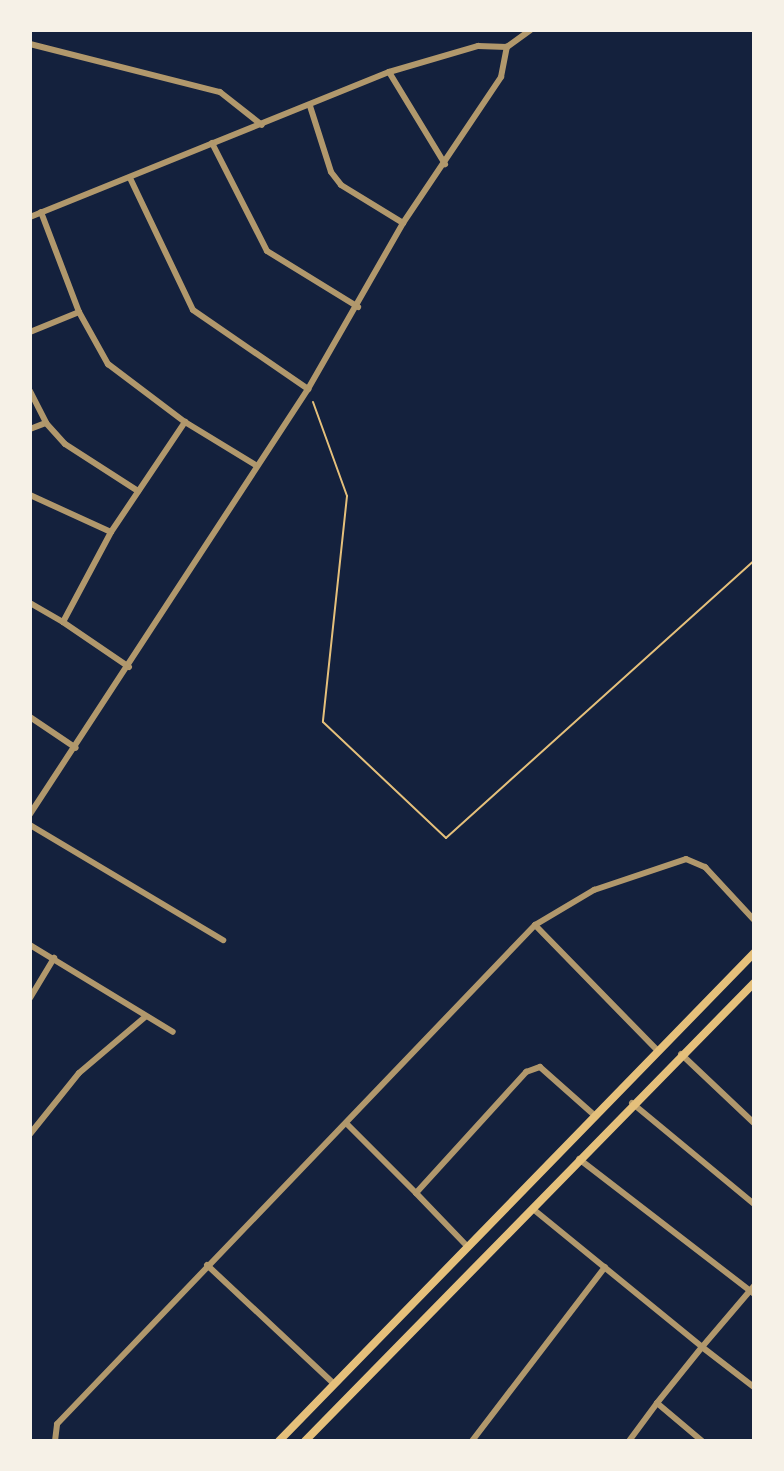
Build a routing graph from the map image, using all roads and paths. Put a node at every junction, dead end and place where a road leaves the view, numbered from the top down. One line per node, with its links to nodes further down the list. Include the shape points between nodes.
1 (530, 30): 3 (street)
2 (30, 44): 6 (street, via 220,92)
3 (507, 47): 4 (street, via 478,46); 8 (street, via 501,77)
4 (389, 72): 5 (street); 8 (street)
5 (310, 106): 6 (street); 12 (street, via 331,172 341,185)
6 (262, 125): 7 (street)
7 (212, 143): 9 (street); 13 (street, via 267,251)
8 (445, 164): 12 (street)
9 (130, 178): 10 (street); 16 (street, via 193,310)
10 (41, 212): 11 (street); 14 (street)
11 (30, 217)
12 (403, 223): 13 (street)
13 (358, 307): 16 (street)
14 (79, 312): 15 (street); 18 (street, via 108,364)
15 (30, 332)
16 (308, 389): 21 (street); 25 (path, via 347,496 323,722 446,838)
17 (30, 391): 19 (street)
18 (185, 422): 21 (street); 22 (street)
19 (46, 423): 20 (street); 22 (street, via 65,444)
20 (30, 429)
21 (257, 466): 28 (street)
22 (138, 491): 24 (street)
23 (30, 495): 24 (street)
24 (111, 532): 27 (street)
25 (754, 561)
26 (30, 603): 27 (street)
27 (63, 622): 28 (street)
28 (129, 667): 30 (street)
29 (30, 717): 30 (street)
30 (76, 748): 31 (street)
31 (30, 814)
32 (30, 825): 35 (street)
33 (754, 920): 34 (street, via 705,867 686,859 594,890)
34 (535, 925): 43 (street); 47 (street)
35 (223, 940)
36 (30, 945): 38 (street)
37 (754, 953): 43 (main road)
38 (54, 958): 40 (street); 41 (street)
39 (754, 983): 44 (main road)
40 (30, 998)
41 (145, 1017): 42 (street); 49 (street, via 79,1073)
42 (173, 1032)
43 (658, 1051): 46 (main road)
44 (681, 1054): 45 (main road); 48 (street)
45 (632, 1103): 50 (main road); 52 (street)
46 (594, 1115): 51 (street, via 534,1067); 54 (main road)
47 (346, 1123): 51 (street); 55 (street)
48 (754, 1123)
49 (30, 1134)
50 (579, 1159): 53 (main road); 57 (street)
51 (416, 1193): 54 (street)
52 (754, 1204)
53 (533, 1209): 56 (street); 64 (main road)
54 (466, 1245): 59 (main road)
55 (207, 1265): 59 (street); 62 (street, via 57,1424)
56 (605, 1267): 58 (street); 65 (street)
57 (753, 1290): 58 (street)
58 (702, 1347): 60 (street); 61 (street)
59 (333, 1383): 63 (main road)
60 (754, 1387)
61 (657, 1403): 66 (street); 67 (street)
62 (55, 1441)
63 (279, 1441)
64 (305, 1441)
65 (472, 1441)
66 (629, 1441)
67 (702, 1441)

